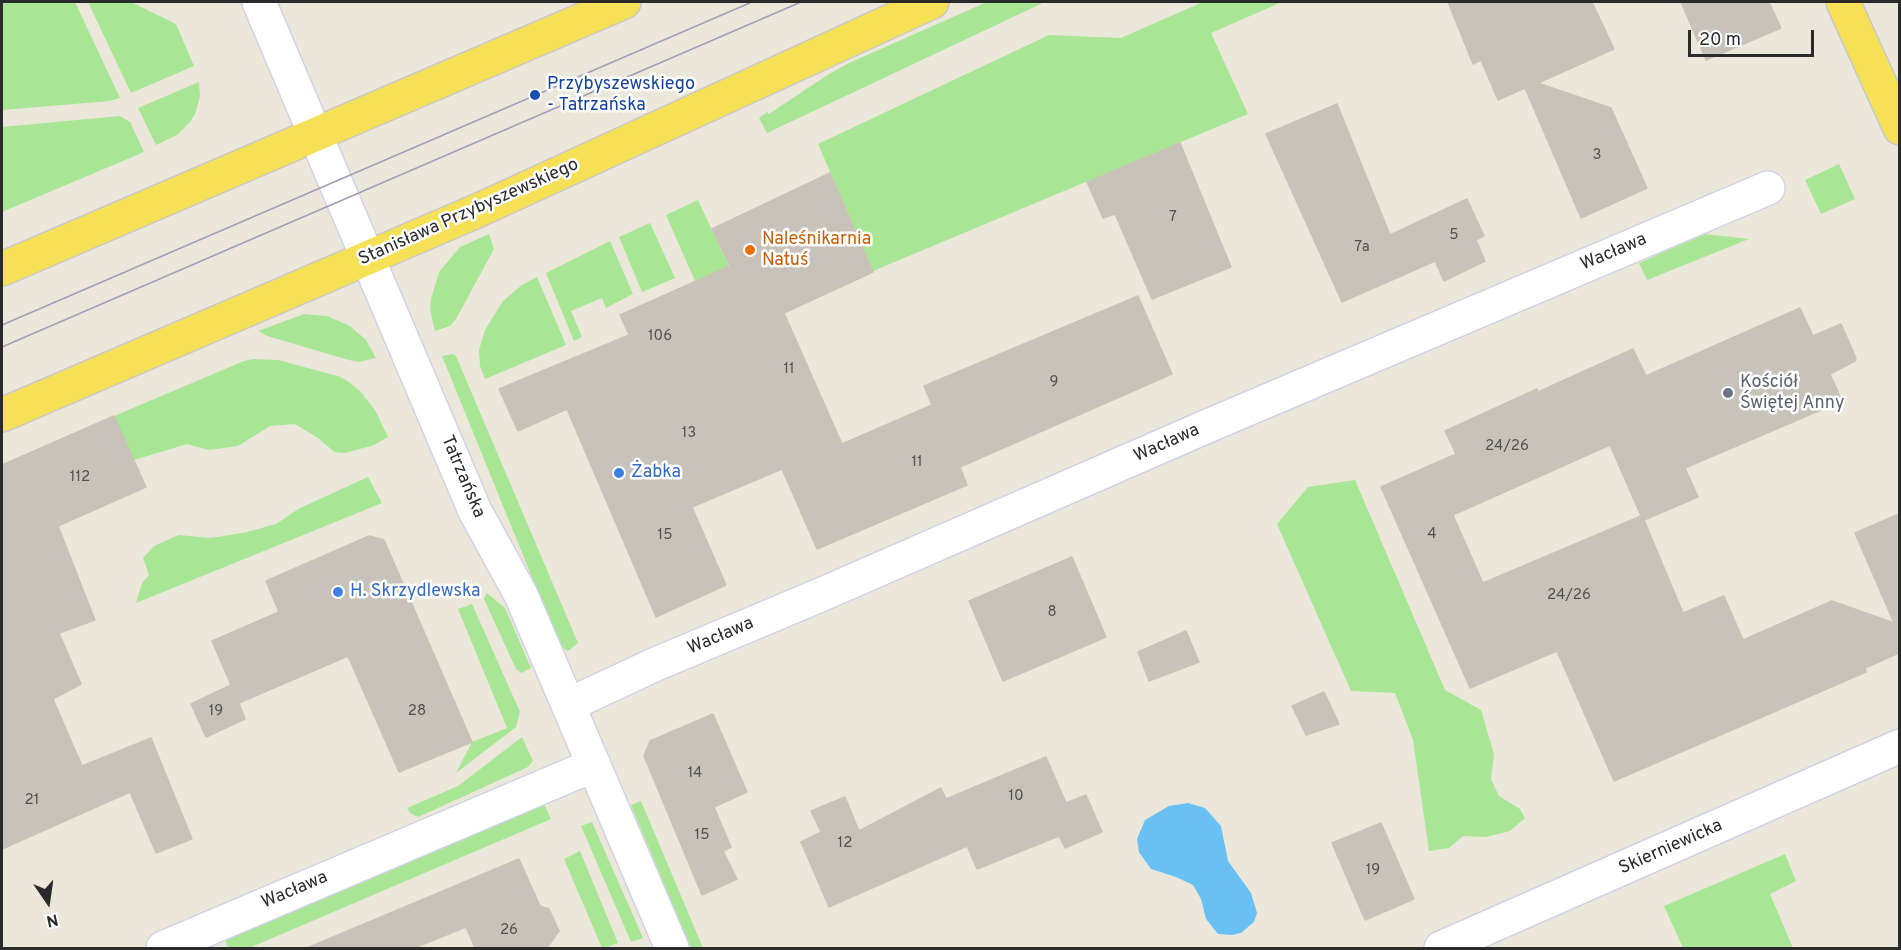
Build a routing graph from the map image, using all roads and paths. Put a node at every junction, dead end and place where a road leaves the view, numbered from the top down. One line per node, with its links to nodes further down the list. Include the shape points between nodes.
1 (259, 2): 6 (street, Tatrzańska)
2 (624, 2): 6 (main road)
3 (932, 2): 8 (main road, Stanisława Przybyszewskiego)
4 (1844, 2): 5 (main road)
5 (1899, 128)
6 (316, 134): 8 (street, Tatrzańska); 9 (main road)
7 (1768, 188): 11 (street, Wacława)
8 (369, 258): 10 (main road, Stanisława Przybyszewskiego); 11 (street, Tatrzańska, via 475,511 521,595)
9 (2, 269)
10 (2, 415)
11 (568, 705): 13 (street, Tatrzańska)
12 (1899, 746): 16 (street, Skierniewicka)
13 (594, 765): 14 (street, Wacława); 15 (street, Tatrzańska)
14 (163, 948)
15 (672, 948)
16 (1441, 948)

